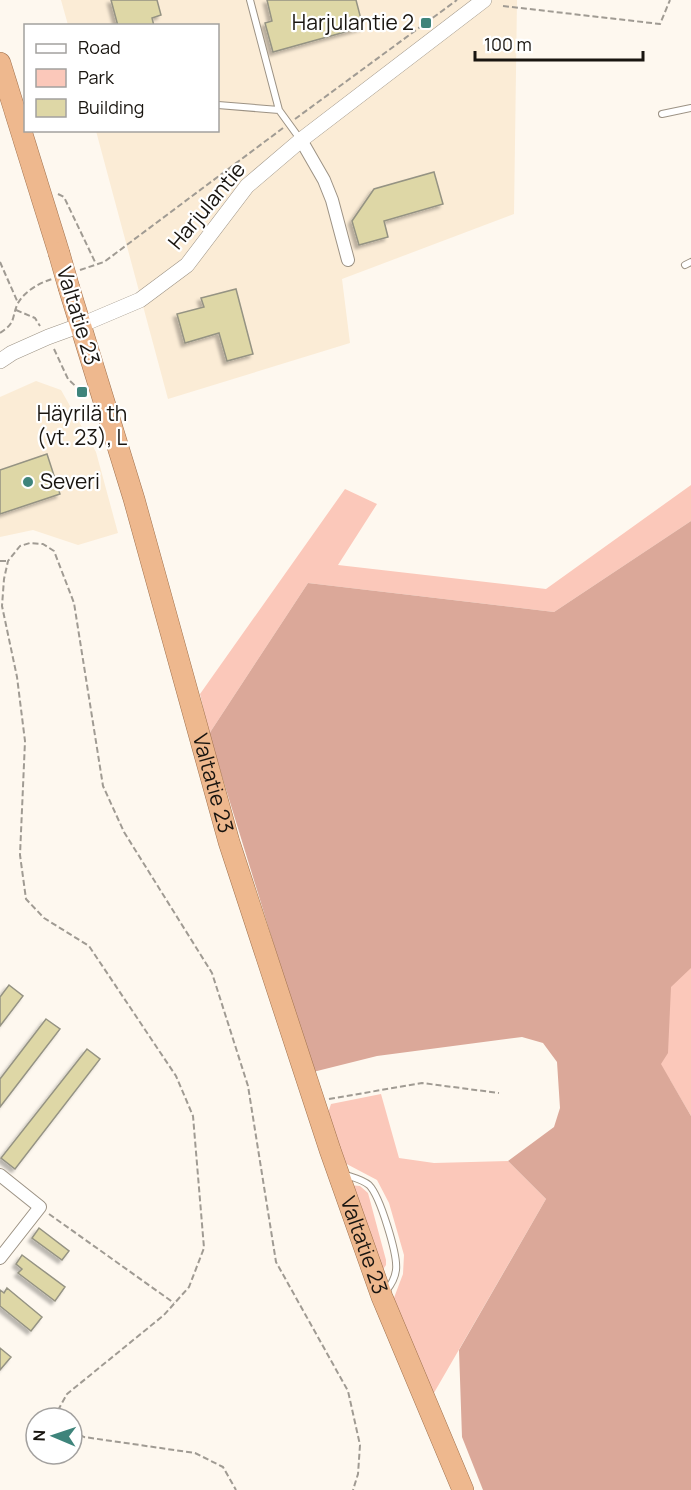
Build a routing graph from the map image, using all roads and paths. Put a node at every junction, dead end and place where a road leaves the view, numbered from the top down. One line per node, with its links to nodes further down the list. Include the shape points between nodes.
1 (250, 0): 9 (lane)
2 (457, 0): 11 (path)
3 (484, 0): 12 (street, Harjulantie)
4 (670, 0): 5 (path, via 660,24)
5 (503, 6)
6 (1, 71): 13 (highway, Valtatie 23)
7 (219, 105): 9 (lane)
8 (691, 108): 10 (lane)
9 (279, 110): 11 (lane)
10 (662, 114)
11 (289, 123): 12 (lane); 16 (path)
12 (301, 140): 14 (street, via 332,200); 20 (street, Harjulantie, via 247,186 187,265 140,300)
13 (37, 183): 16 (path, via 64,197); 17 (highway, Valtatie 23, bridge)
14 (348, 260)
15 (0, 262): 18 (path)
16 (97, 265): 17 (path)
17 (66, 279): 18 (path, via 42,282); 20 (highway, Valtatie 23)
18 (18, 303): 19 (path)
19 (16, 310): 21 (path, via 12,324); 22 (path, via 34,318)
20 (81, 325): 22 (street, Harjulantie); 24 (highway, Valtatie 23)
21 (0, 333)
22 (48, 337): 23 (street, Harjulantie); 24 (path, via 68,379)
23 (0, 362)
24 (108, 414): 28 (highway, Valtatie 23, via 229,842)
25 (0, 561): 26 (path)
26 (8, 561): 32 (path, via 2,606 25,741 20,855 26,899 44,918 89,946 176,1076 193,1116 204,1248 189,1287); 36 (path, via 20,546 30,543 43,544 54,551 74,603 103,786 124,832 212,973 248,1086 276,1262 348,1391 360,1445)
27 (500, 1093): 28 (path, via 422,1083)
28 (314, 1102): 37 (highway, Valtatie 23, via 382,1297)
29 (0, 1175): 30 (street)
30 (40, 1207): 31 (street); 32 (path)
31 (0, 1258)
32 (174, 1304): 33 (path, via 66,1394)
33 (60, 1406)
34 (84, 1437): 35 (path, via 195,1454 223,1467)
35 (236, 1490)
36 (353, 1490)
37 (463, 1490)

